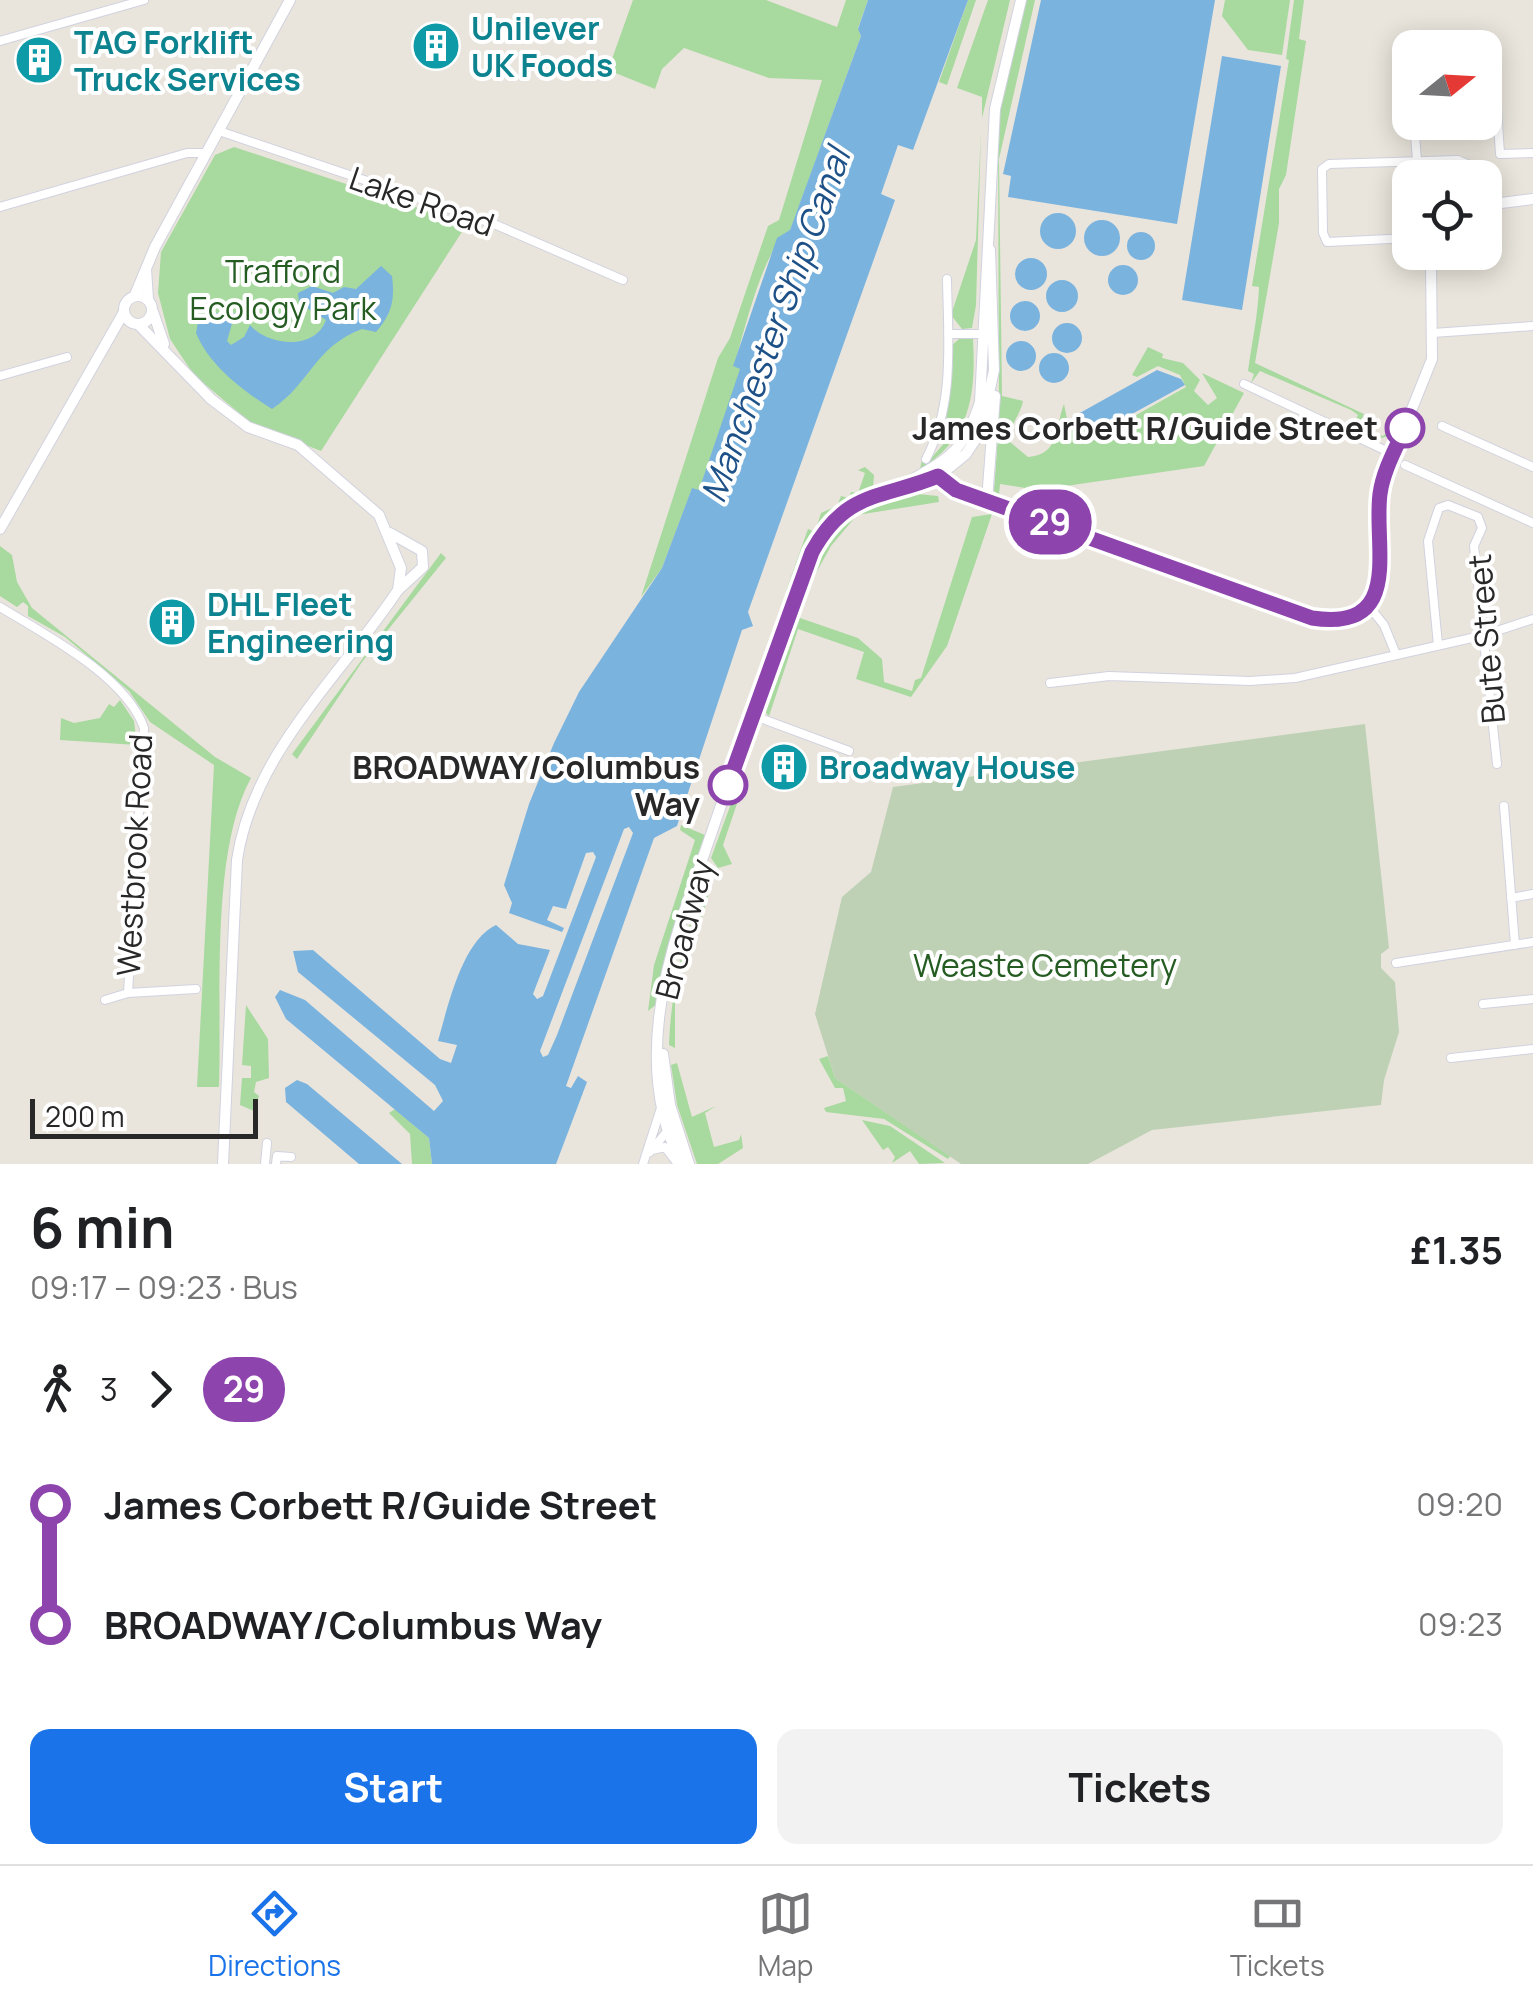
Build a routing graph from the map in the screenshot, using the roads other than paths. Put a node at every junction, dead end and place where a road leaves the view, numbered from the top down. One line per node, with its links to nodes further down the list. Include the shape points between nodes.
1 (144, 0): 4 (street)
2 (290, 0): 5 (street)
3 (1021, 0): 29 (street, via 994,109)
4 (0, 41)
5 (218, 131): 8 (street); 18 (street, Lake Road, via 494,224)
6 (1415, 140): 10 (street)
7 (1499, 140): 9 (street, via 1500,154)
8 (207, 153): 14 (street); 16 (street)
9 (1533, 153)
10 (1417, 160)
11 (1392, 161): 15 (street, via 1329,164 1320,176 1327,242)
12 (1533, 199): 13 (street)
13 (1502, 203)
14 (0, 207)
15 (1392, 239)
16 (146, 269): 20 (street); 21 (street)
17 (1431, 270): 27 (street)
18 (623, 280)
19 (947, 280): 28 (street)
20 (134, 296): 21 (street); 22 (street)
21 (148, 299): 23 (street)
22 (124, 312): 24 (street); 26 (street)
23 (153, 312): 24 (street); 30 (street)
24 (135, 323): 26 (street); 30 (street)
25 (1533, 326): 27 (street)
26 (113, 330): 46 (street)
27 (1433, 333): 39 (street, via 1429,374)
28 (948, 334): 29 (street); 40 (street, via 942,425)
29 (989, 334): 33 (street); 37 (street, via 980,402)
30 (165, 350): 47 (street, via 186,377 248,427 310,454 367,502)
31 (67, 357): 32 (street)
32 (0, 376)
33 (993, 384): 36 (street); 38 (street)
34 (1244, 384): 39 (street)
35 (1442, 426): 42 (street)
36 (981, 431): 37 (street); 38 (street); 43 (street, via 966,454)
37 (967, 439): 43 (street)
38 (994, 441): 44 (street)
39 (1393, 454): 52 (street, via 1380,495 1383,574)
40 (926, 459)
41 (1405, 466): 45 (street)
42 (1533, 467)
43 (936, 473): 44 (street, via 956,490); 59 (street, Broadway, via 864,498 824,532)
44 (987, 500): 52 (street, via 1312,618 1342,618)
45 (1533, 523)
46 (0, 529)
47 (390, 533): 48 (street); 49 (street)
48 (409, 546): 49 (street); 50 (street, via 425,558)
49 (399, 563): 50 (street); 51 (street)
50 (412, 573): 51 (street)
51 (398, 590): 83 (street, via 274,758 244,821)
52 (1367, 604): 57 (street)
53 (0, 607): 69 (street, Westbrook Road, via 46,632 102,676 134,704 144,728)
54 (1533, 619): 55 (street)
55 (1484, 635): 56 (street); 56 (street, Bute Street, via 1474,546 1482,528 1478,518 1448,505 1438,508 1428,542); 61 (street, Bute Street)
56 (1438, 644): 57 (street)
57 (1395, 652): 58 (street, via 1295,678 1109,676)
58 (1050, 683)
59 (752, 716): 60 (street); 73 (street, Broadway, via 673,946)
60 (848, 751)
61 (1497, 764)
62 (1504, 806): 64 (street)
63 (1533, 894): 64 (street)
64 (1511, 898): 66 (street)
65 (1533, 942): 66 (street)
66 (1514, 944): 67 (street)
67 (1396, 963)
68 (196, 989): 69 (street, Westbrook Road)
69 (128, 994): 71 (street, Westbrook Road)
70 (1533, 998): 72 (street)
71 (105, 1000)
72 (1483, 1004)
73 (660, 1025): 74 (street, Broadway); 77 (street, Broadway)
74 (663, 1045): 78 (street, Broadway); 86 (street, Broadway)
75 (1533, 1049): 76 (street)
76 (1451, 1058)
77 (661, 1108): 78 (street, Broadway); 85 (street)
78 (667, 1130): 80 (street); 86 (street, Broadway)
79 (267, 1143): 84 (street)
80 (650, 1152): 85 (street); 86 (street, via 665,1147)
81 (291, 1157): 82 (street)
82 (276, 1160)
83 (223, 1164)
84 (265, 1164)
85 (643, 1164)
86 (683, 1164)

